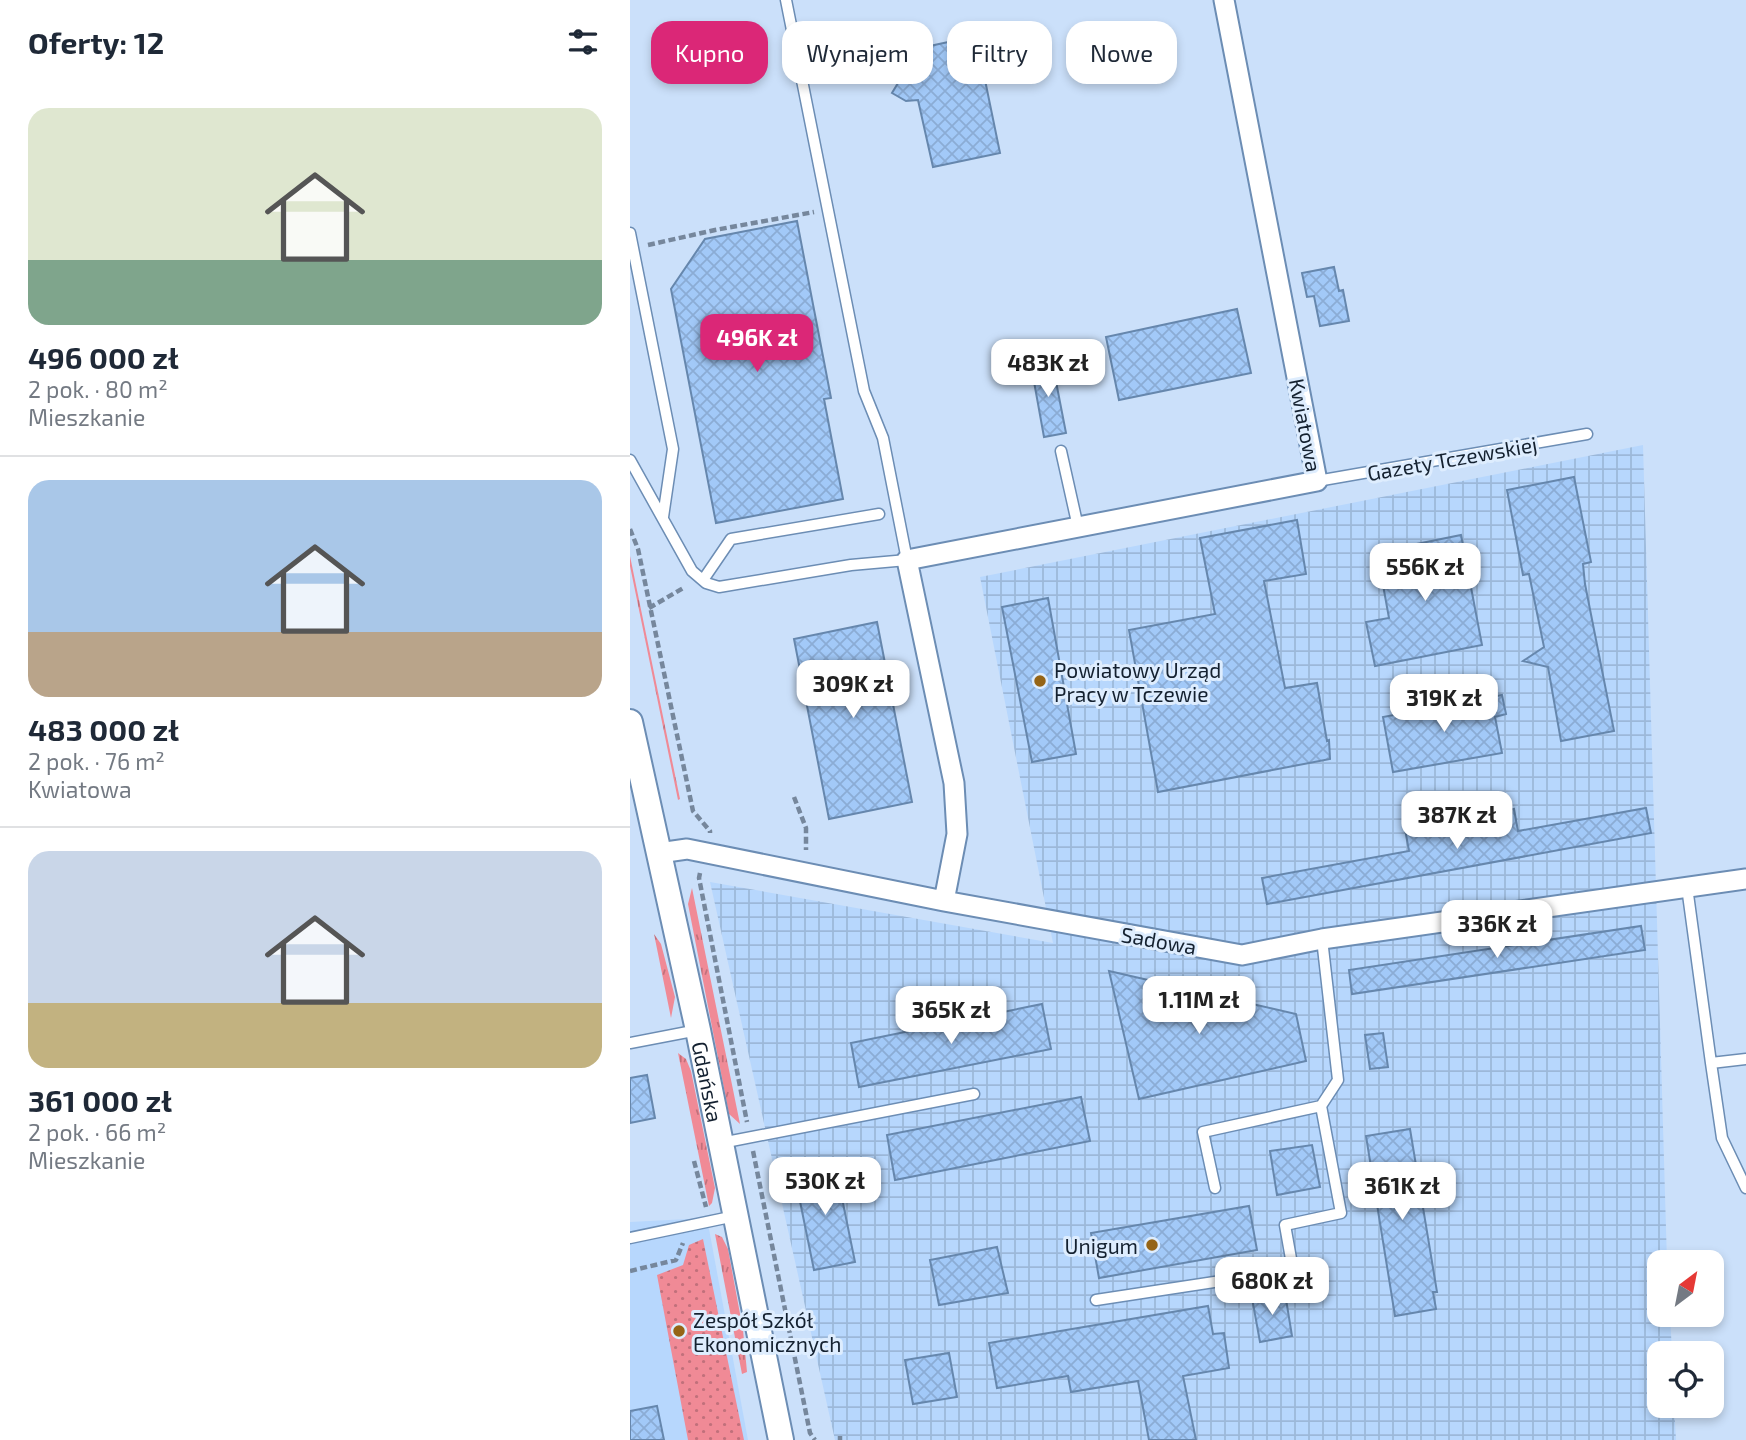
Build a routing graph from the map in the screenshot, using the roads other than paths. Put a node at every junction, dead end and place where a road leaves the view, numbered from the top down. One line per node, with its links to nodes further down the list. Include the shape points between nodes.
1 (786, 0): 11 (lane, via 864,391 883,439)
2 (1224, 0): 7 (street, Kwiatowa)
3 (630, 233): 9 (lane, via 673,449)
4 (1587, 434): 7 (lane, Gazety Tczewskiej)
5 (1061, 451): 10 (lane)
6 (630, 460): 9 (lane)
7 (1317, 481): 10 (street, Kwiatowa)
8 (879, 514): 12 (lane, via 731,539)
9 (663, 518): 12 (lane, via 692,571)
10 (1078, 527): 11 (street, Kwiatowa)
11 (907, 560): 12 (lane, Kwiatowa, via 719,587); 17 (street, via 954,783 957,834)
12 (703, 580)
13 (630, 722): 14 (street, Gdańska)
14 (659, 853): 17 (street, Sadowa, via 687,849); 19 (street, Gdańska)
15 (1746, 879): 16 (street, Sadowa)
16 (1687, 887): 18 (street, Sadowa); 22 (lane)
17 (944, 901): 18 (street, Sadowa, via 1242,954)
18 (1322, 939): 24 (lane, via 1338,1080)
19 (698, 1030): 20 (lane); 25 (street, Gdańska)
20 (630, 1043)
21 (1746, 1059): 22 (lane)
22 (1711, 1063): 27 (lane, via 1722,1138)
23 (974, 1094): 25 (lane)
24 (1321, 1106): 26 (lane, via 1203,1132); 30 (lane, via 1340,1213 1285,1225 1293,1270)
25 (721, 1143): 28 (street, Gdańska)
26 (1215, 1188)
27 (1746, 1188)
28 (735, 1216): 29 (lane); 31 (street, Gdańska)
29 (630, 1238)
30 (1096, 1300)
31 (781, 1440)

